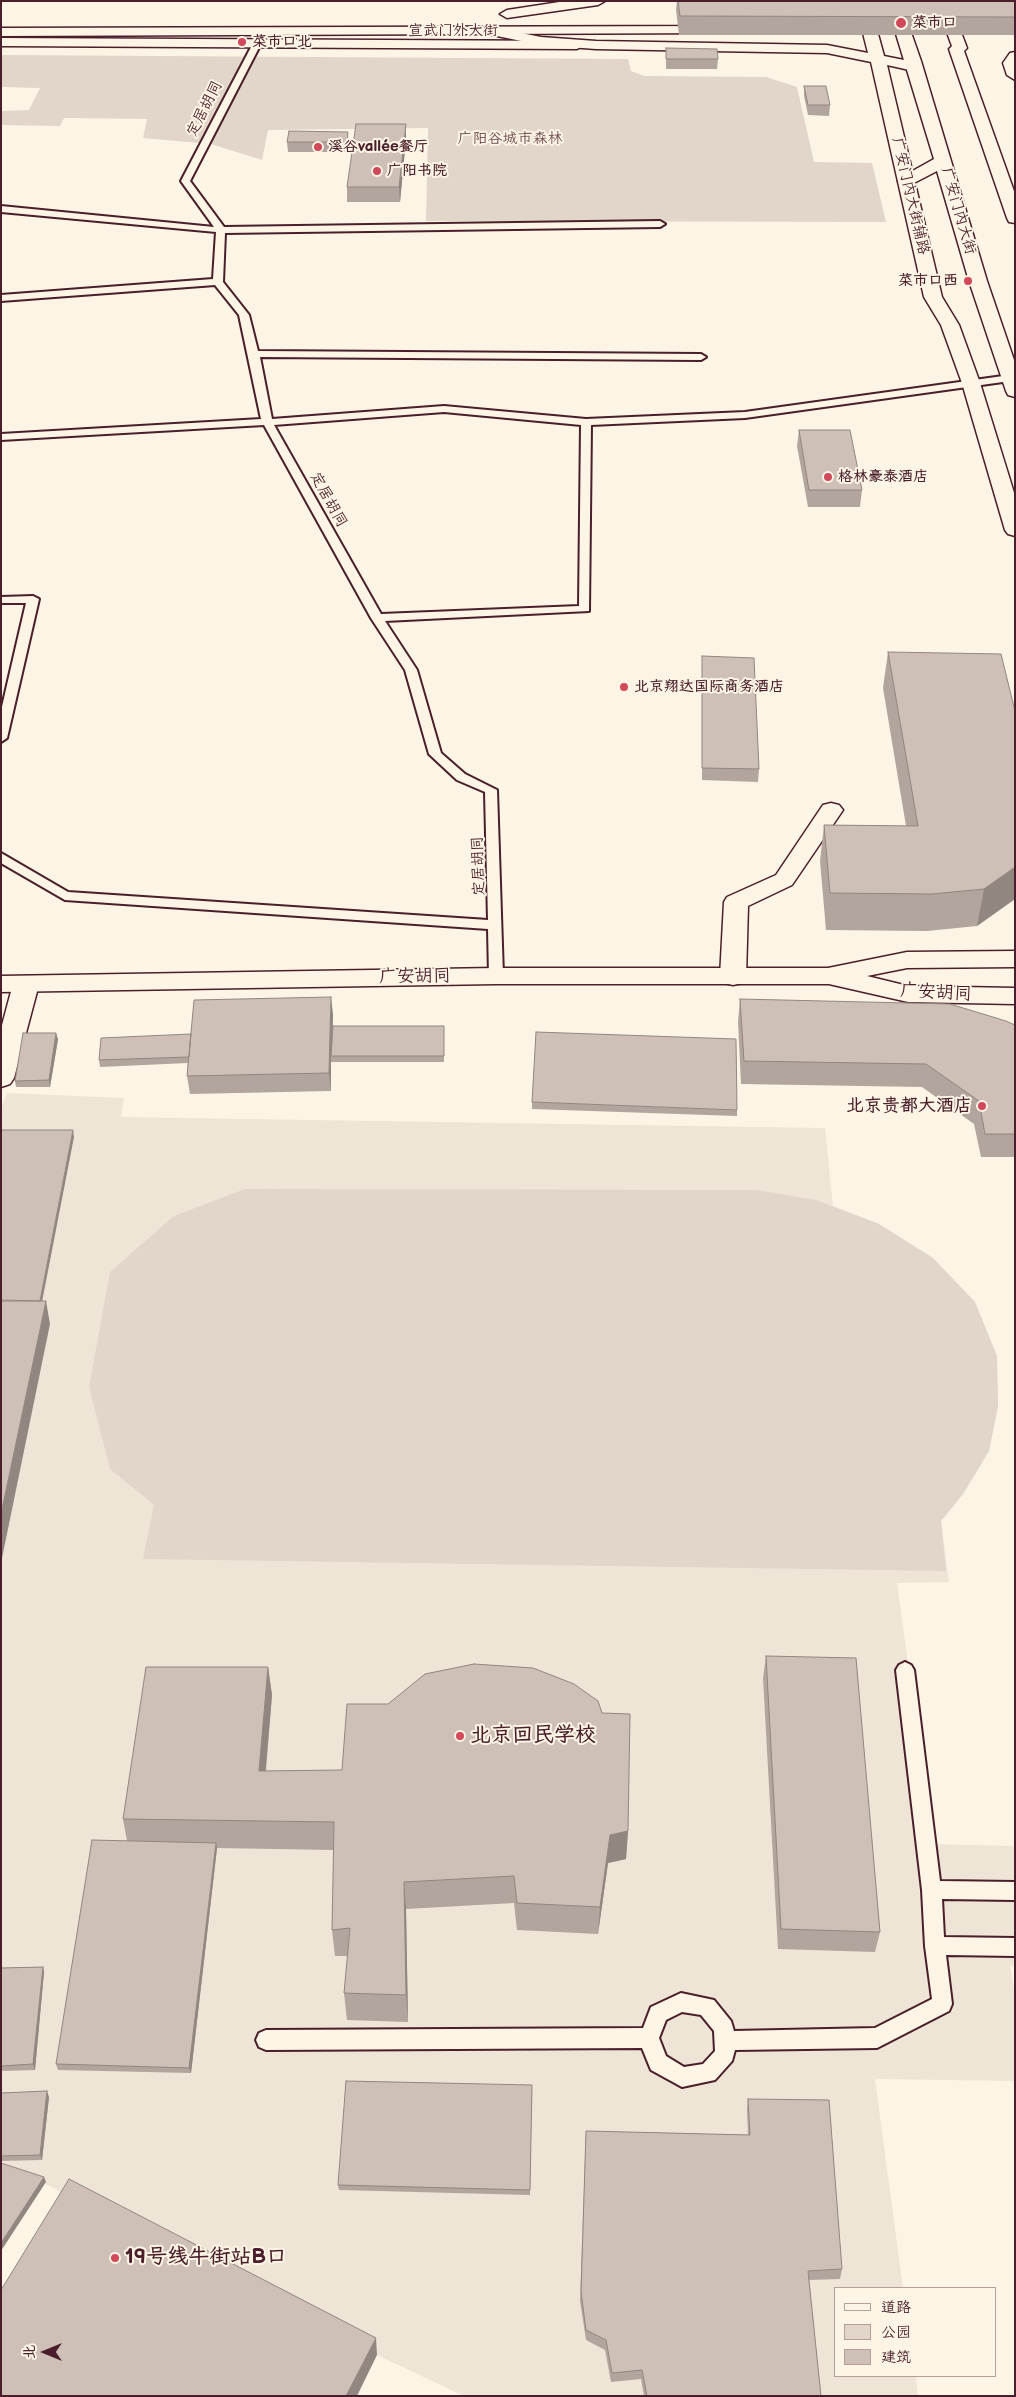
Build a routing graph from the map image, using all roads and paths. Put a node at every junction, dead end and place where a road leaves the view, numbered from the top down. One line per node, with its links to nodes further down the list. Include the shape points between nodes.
1 (596, 1): 5 (street)
2 (942, 1): 10 (street)
3 (895, 8): 7 (street); 9 (street); 13 (street, 广安门内大街)
4 (488, 14): 5 (street, 宣武门外大街)
5 (507, 14): 6 (street, 宣武门外大街)
6 (607, 14)
7 (914, 15)
8 (932, 16): 10 (street)
9 (861, 17): 13 (street); 24 (street, 广安门内大街辅路)
10 (949, 17): 11 (street); 18 (street)
11 (967, 17)
12 (731, 30): 14 (street, 宣武门外大街)
13 (904, 30): 15 (street); 25 (street, 广安门内大街)
14 (492, 31): 20 (street, 宣武门外大街); 22 (street, via 541,41)
15 (921, 31)
16 (1, 32): 20 (street, 宣武门外大街)
17 (938, 32): 18 (street)
18 (955, 33): 19 (street); 29 (street, via 960,48 956,50)
19 (973, 33)
20 (260, 38): 21 (street); 22 (street); 33 (lane, 定居胡同, via 185,181)
21 (1, 42)
22 (596, 45): 24 (street, via 828,49 853,54)
23 (1015, 56): 26 (street, via 1011,63)
24 (879, 65): 25 (street); 28 (street, 广安门内大街辅路)
25 (914, 66): 27 (street, 广安门内大街)
26 (1015, 75)
27 (943, 161): 28 (street); 39 (street, 广安门内大街)
28 (906, 181): 38 (street, 广安门内大街辅路, via 933,297 950,325)
29 (1010, 198): 31 (street)
30 (1, 210): 33 (lane)
31 (1015, 218)
32 (660, 224): 33 (lane)
33 (221, 230): 34 (lane)
34 (218, 282): 35 (lane); 36 (lane, 定居胡同, via 244,315)
35 (1, 298)
36 (254, 354): 37 (lane); 40 (lane, 定居胡同)
37 (701, 357)
38 (971, 383): 39 (lane); 41 (lane, via 745,415); 43 (street, 广安门内大街辅路)
39 (1012, 385)
40 (267, 422): 41 (lane, via 444,409); 42 (lane); 45 (lane, 定居胡同)
41 (586, 422): 45 (lane, via 585,609)
42 (1, 437)
43 (1015, 530)
44 (1, 600): 46 (lane, via 33,599)
45 (377, 618): 49 (lane, 定居胡同, via 411,670 435,754 462,777 491,790)
46 (1, 738)
47 (831, 810): 53 (street, via 784,880 736,902)
48 (1, 857): 49 (lane, via 65,896)
49 (496, 925): 51 (lane, 定居胡同)
50 (1015, 959): 52 (street, 广安胡同, via 907,960)
51 (496, 976): 53 (street, 广安胡同); 54 (street, 广安胡同)
52 (828, 976): 53 (street, 广安胡同); 55 (street, 广安胡同, via 908,994)
53 (733, 977)
54 (14, 984): 56 (street)
55 (1015, 996)
56 (1, 1078)
57 (905, 1670): 58 (lane)
58 (932, 1890): 59 (lane); 60 (lane)
59 (1015, 1891)
60 (935, 1946): 61 (lane); 63 (lane, via 942,2004 877,2038)
61 (1015, 1947)
62 (648, 2038): 63 (lane, via 658,2014 681,2002 707,2008 724,2028); 63 (lane, via 658,2063 682,2077 708,2073 725,2054); 64 (lane)
63 (725, 2039)
64 (266, 2040)

